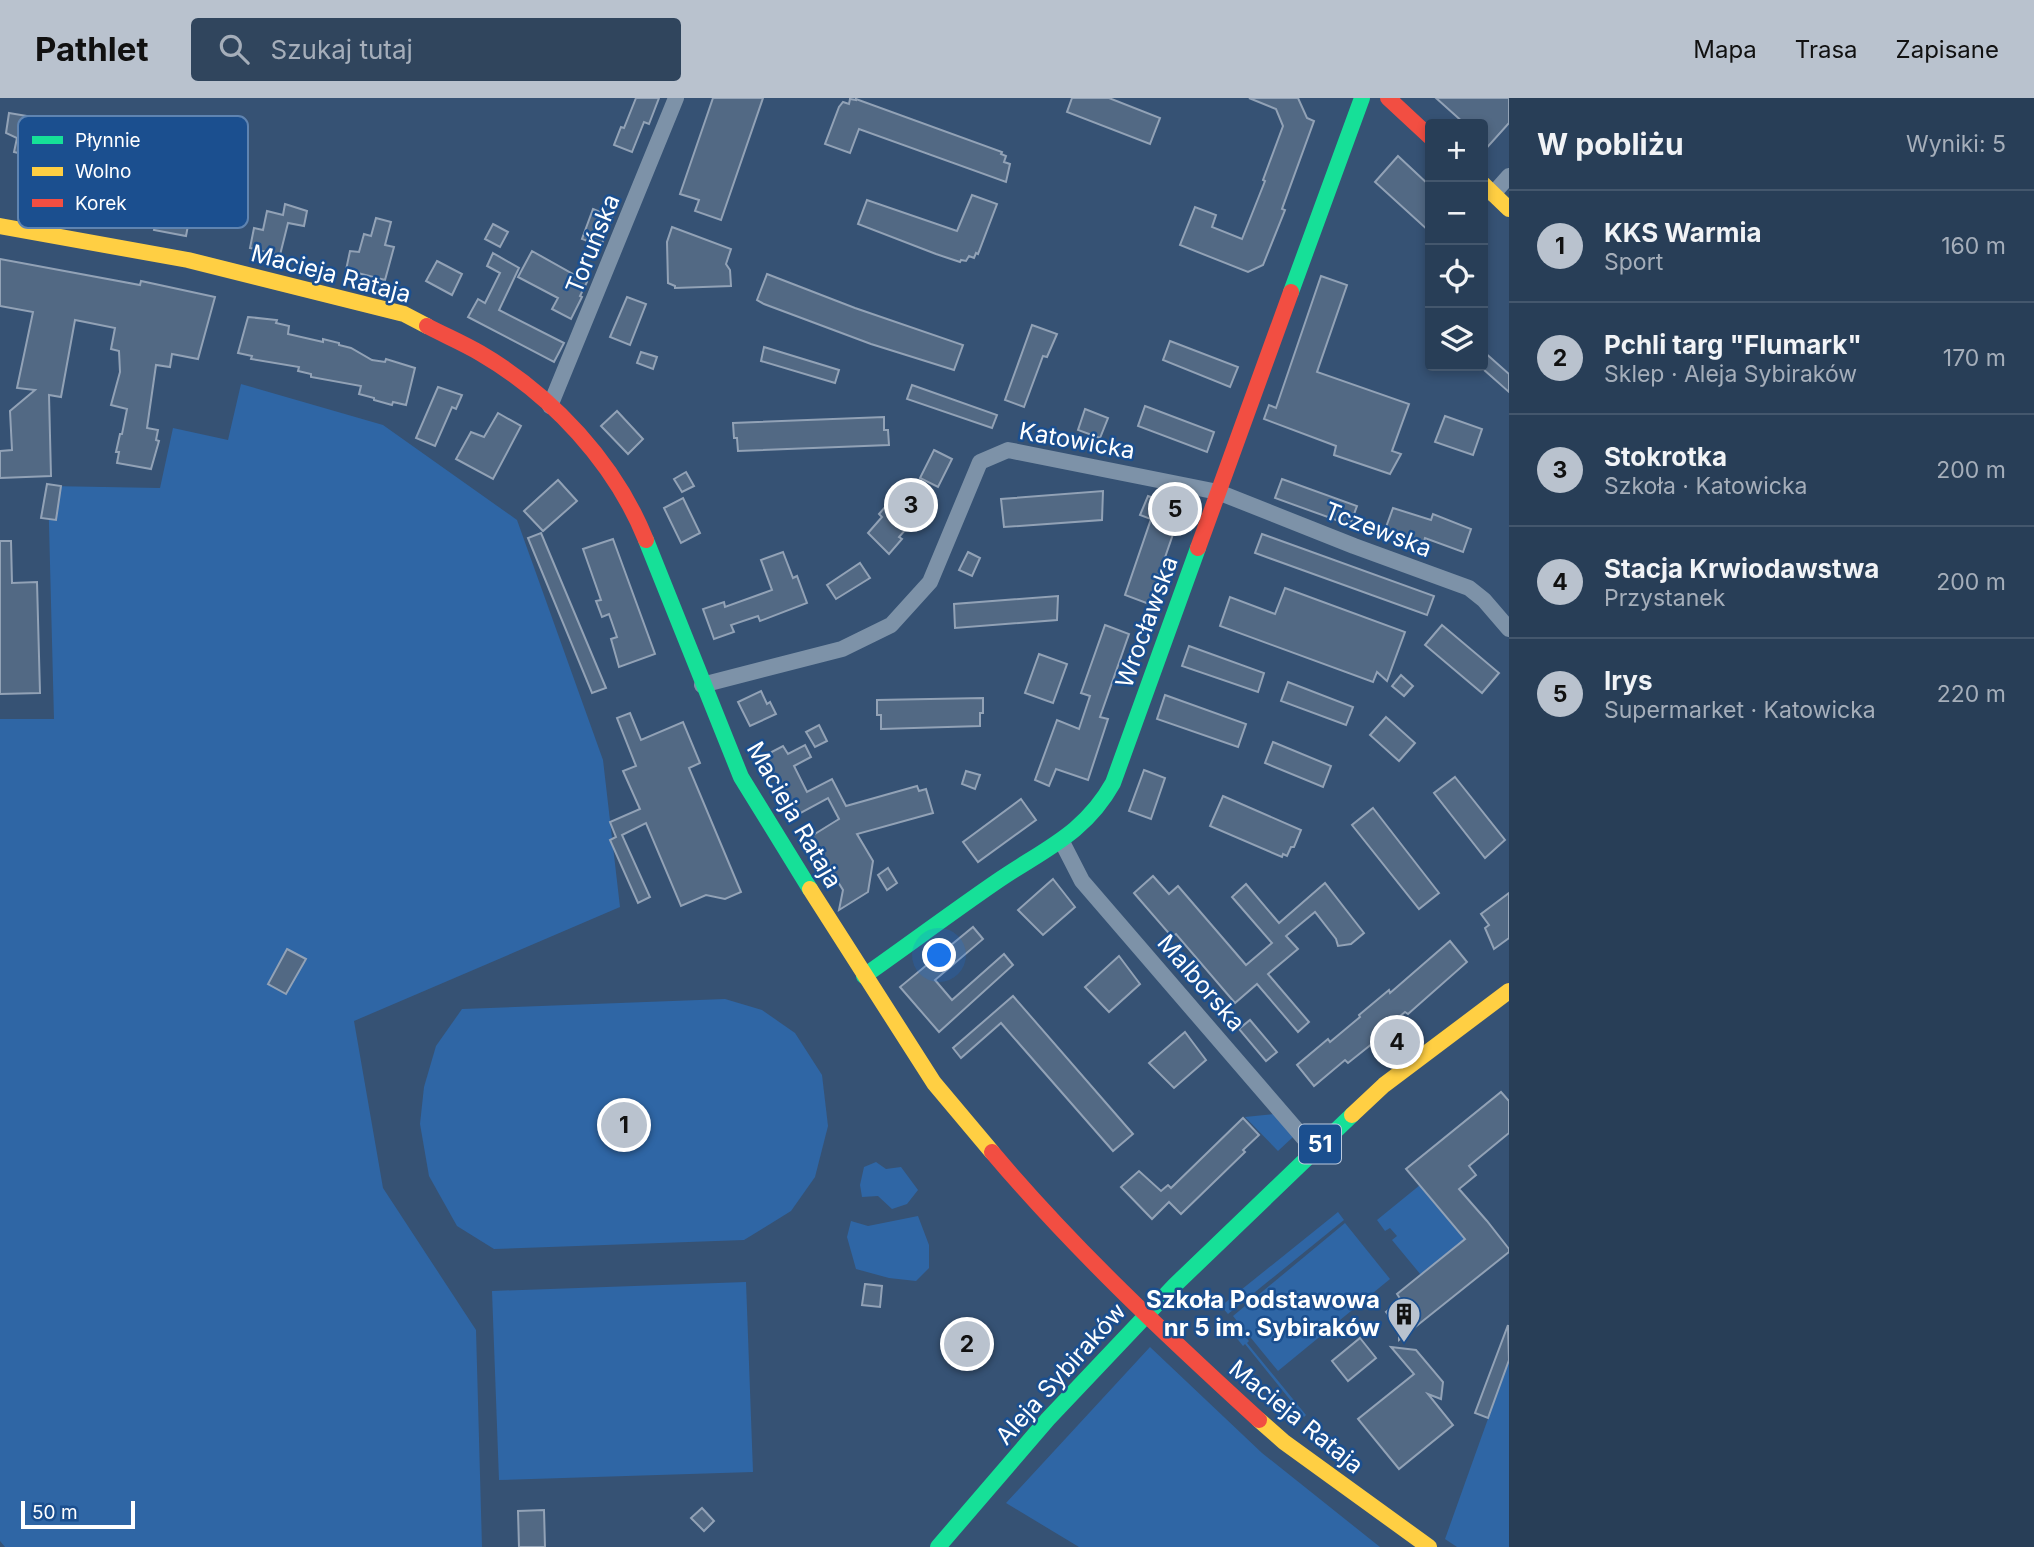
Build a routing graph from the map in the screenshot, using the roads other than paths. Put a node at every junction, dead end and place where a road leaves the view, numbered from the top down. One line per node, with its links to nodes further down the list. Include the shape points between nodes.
1 (676, 98): 9 (street, Toruńska)
2 (1362, 98): 10 (street, Wrocławska)
3 (1388, 98): 4 (street)
4 (1425, 132)
5 (1509, 176): 6 (street)
6 (1488, 189): 7 (street)
7 (1509, 209)
8 (0, 226): 9 (street, Macieja Rataja, via 188,260 404,314 481,354)
9 (550, 406): 12 (street, Macieja Rataja, via 600,457 642,530)
10 (1218, 492): 11 (street, Tczewska, via 1469,587); 12 (street, Katowicka, via 1008,450 979,462 930,582 891,625 842,649); 13 (street, Wrocławska, via 1114,783 1106,799)
11 (1509, 629)
12 (702, 685): 14 (street, Macieja Rataja, via 741,777)
13 (1062, 842): 14 (street, Wrocławska, via 1020,865); 16 (street, Malborska, via 1082,881)
14 (864, 976): 17 (street, Macieja Rataja, via 934,1083 1042,1211)
15 (1509, 991): 16 (street, Aleja Sybiraków / 51, via 1384,1085)
16 (1314, 1150): 17 (street, Aleja Sybiraków / 51)
17 (1146, 1315): 18 (street, Aleja Sybiraków / 51, via 1048,1419); 19 (street, Macieja Rataja, via 1284,1442)
18 (938, 1547)
19 (1429, 1547)

